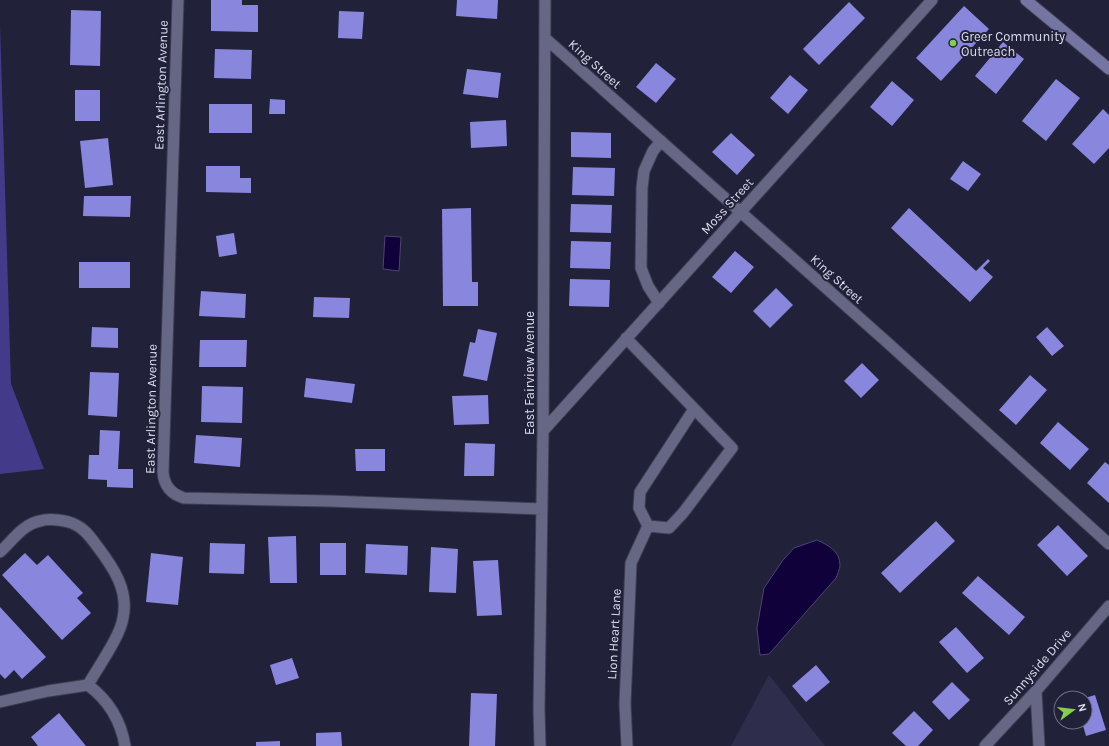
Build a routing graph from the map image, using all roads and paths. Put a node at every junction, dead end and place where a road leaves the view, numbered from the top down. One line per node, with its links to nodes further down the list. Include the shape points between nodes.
1 (178, 0): 13 (street, East Arlington Avenue, via 163,472 166,486 177,496 184,498)
2 (545, 0): 5 (street, East Fairview Avenue)
3 (932, 0): 8 (street, Moss Street)
4 (1026, 0): 6 (main road)
5 (545, 38): 7 (street, King Street); 12 (street, East Fairview Avenue)
6 (1109, 69)
7 (660, 141): 8 (street, King Street); 9 (street, via 644,171 641,268 643,278)
8 (741, 212): 9 (street, Moss Street); 15 (street, King Street)
9 (659, 302): 10 (street, Moss Street)
10 (626, 338): 11 (street); 12 (street, Moss Street)
11 (694, 408): 14 (street, via 640,492 639,508); 14 (street, via 732,448 669,528)
12 (543, 431): 13 (street, East Fairview Avenue)
13 (542, 510): 22 (street, East Fairview Avenue)
14 (648, 526): 23 (street, Lion Heart Lane, via 632,563 625,704)
15 (1109, 544)
16 (0, 552): 18 (street, via 30,524 41,520 64,521 86,532 108,560 123,592 123,618 119,630)
17 (1109, 606): 19 (street, Sunnyside Drive)
18 (88, 685): 20 (street); 21 (street, via 108,705 120,723)
19 (1036, 691): 24 (street, Sunnyside Drive); 25 (street)
20 (0, 702)
21 (125, 746)
22 (540, 746)
23 (626, 746)
24 (985, 746)
25 (1039, 746)

